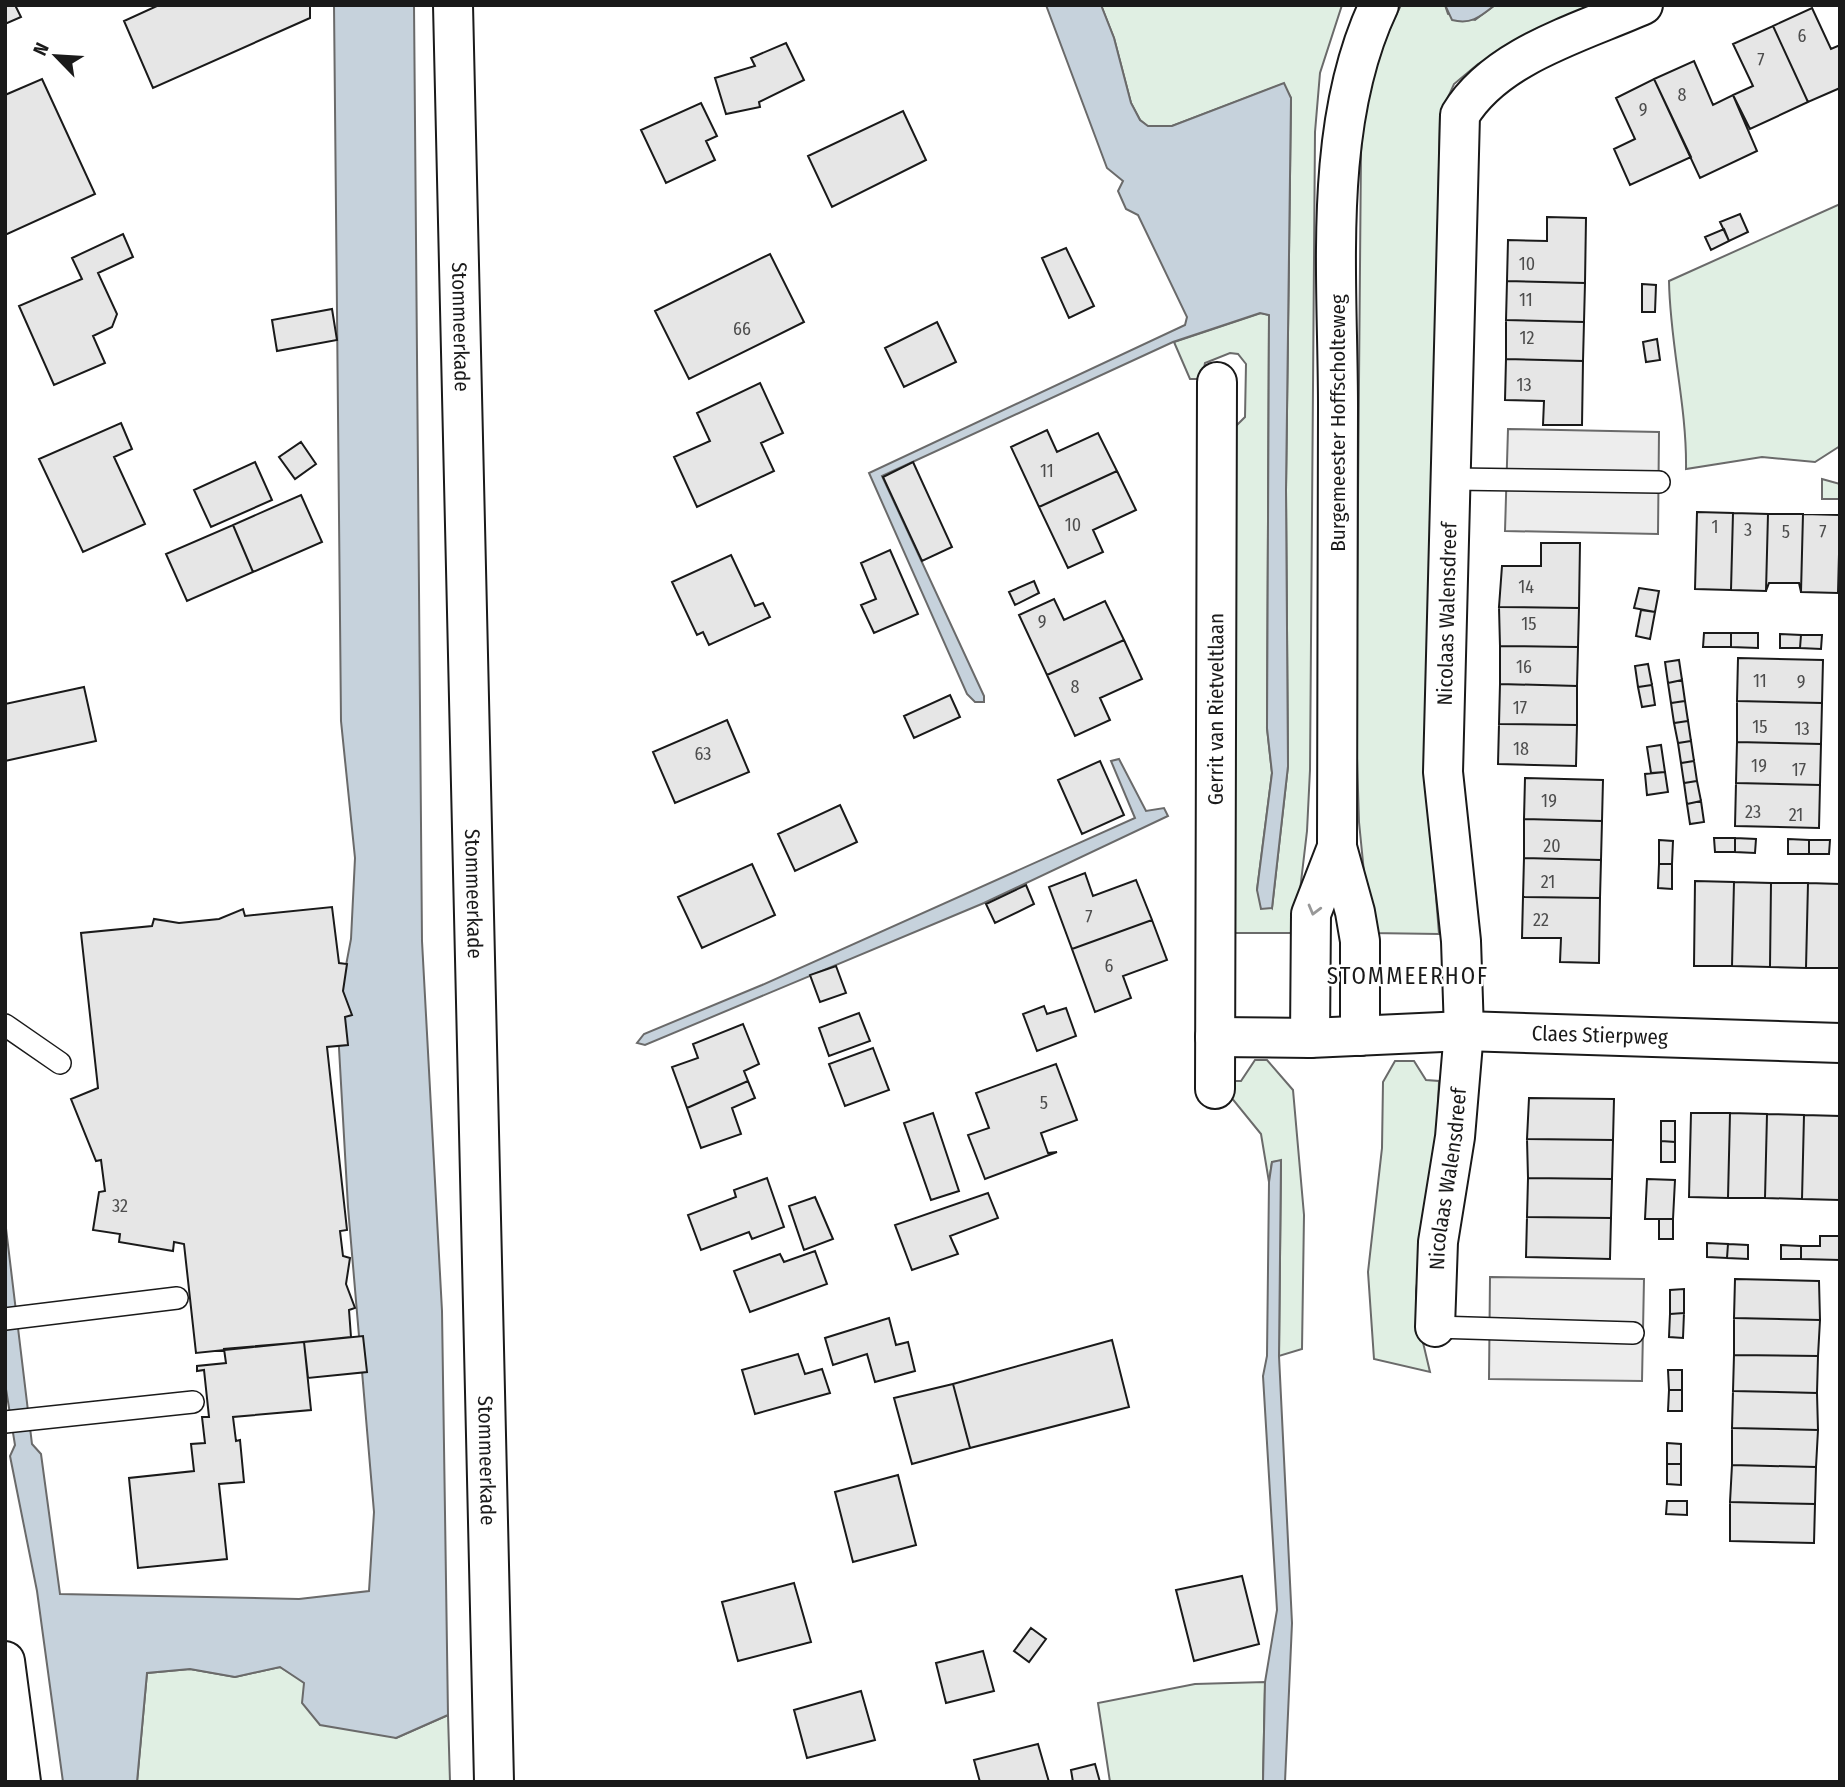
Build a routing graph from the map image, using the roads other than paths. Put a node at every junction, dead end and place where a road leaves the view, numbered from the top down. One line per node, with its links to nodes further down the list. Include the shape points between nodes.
1 (453, 5): 24 (street, Stommeerkade)
2 (1379, 5): 7 (street, Burgemeester Hoffscholteweg, via 1365,34 1350,92 1338,203)
3 (1643, 5): 5 (street, Nicolaas Walensdreef, via 1497,75 1471,97 1460,115)
4 (1217, 382): 10 (street, Gerrit van Rietveltlaan)
5 (1453, 478): 6 (lane); 9 (street, Nicolaas Walensdreef, via 1443,772 1461,941)
6 (1659, 482)
7 (1337, 847): 11 (street, Burgemeester Hoffscholteweg, via 1360,942); 12 (street, Burgemeester Hoffscholteweg, one-way to 12, via 1311,914)
8 (5, 1025): 14 (lane)
9 (1464, 1031): 11 (street, Claes Stierpweg); 13 (street, Claes Stierpweg); 18 (street, Nicolaas Walensdreef, via 1455,1137 1438,1242)
10 (1215, 1037): 12 (street); 15 (street, Gerrit van Rietveltlaan)
11 (1360, 1037): 12 (street, Claes Stierpweg)
12 (1310, 1038)
13 (1840, 1043)
14 (60, 1063)
15 (1215, 1089)
16 (177, 1298): 17 (lane)
17 (5, 1319)
18 (1435, 1326): 19 (lane)
19 (1633, 1333)
20 (193, 1402): 21 (lane)
21 (5, 1422)
22 (5, 1661): 23 (street)
23 (21, 1782)
24 (494, 1782)

